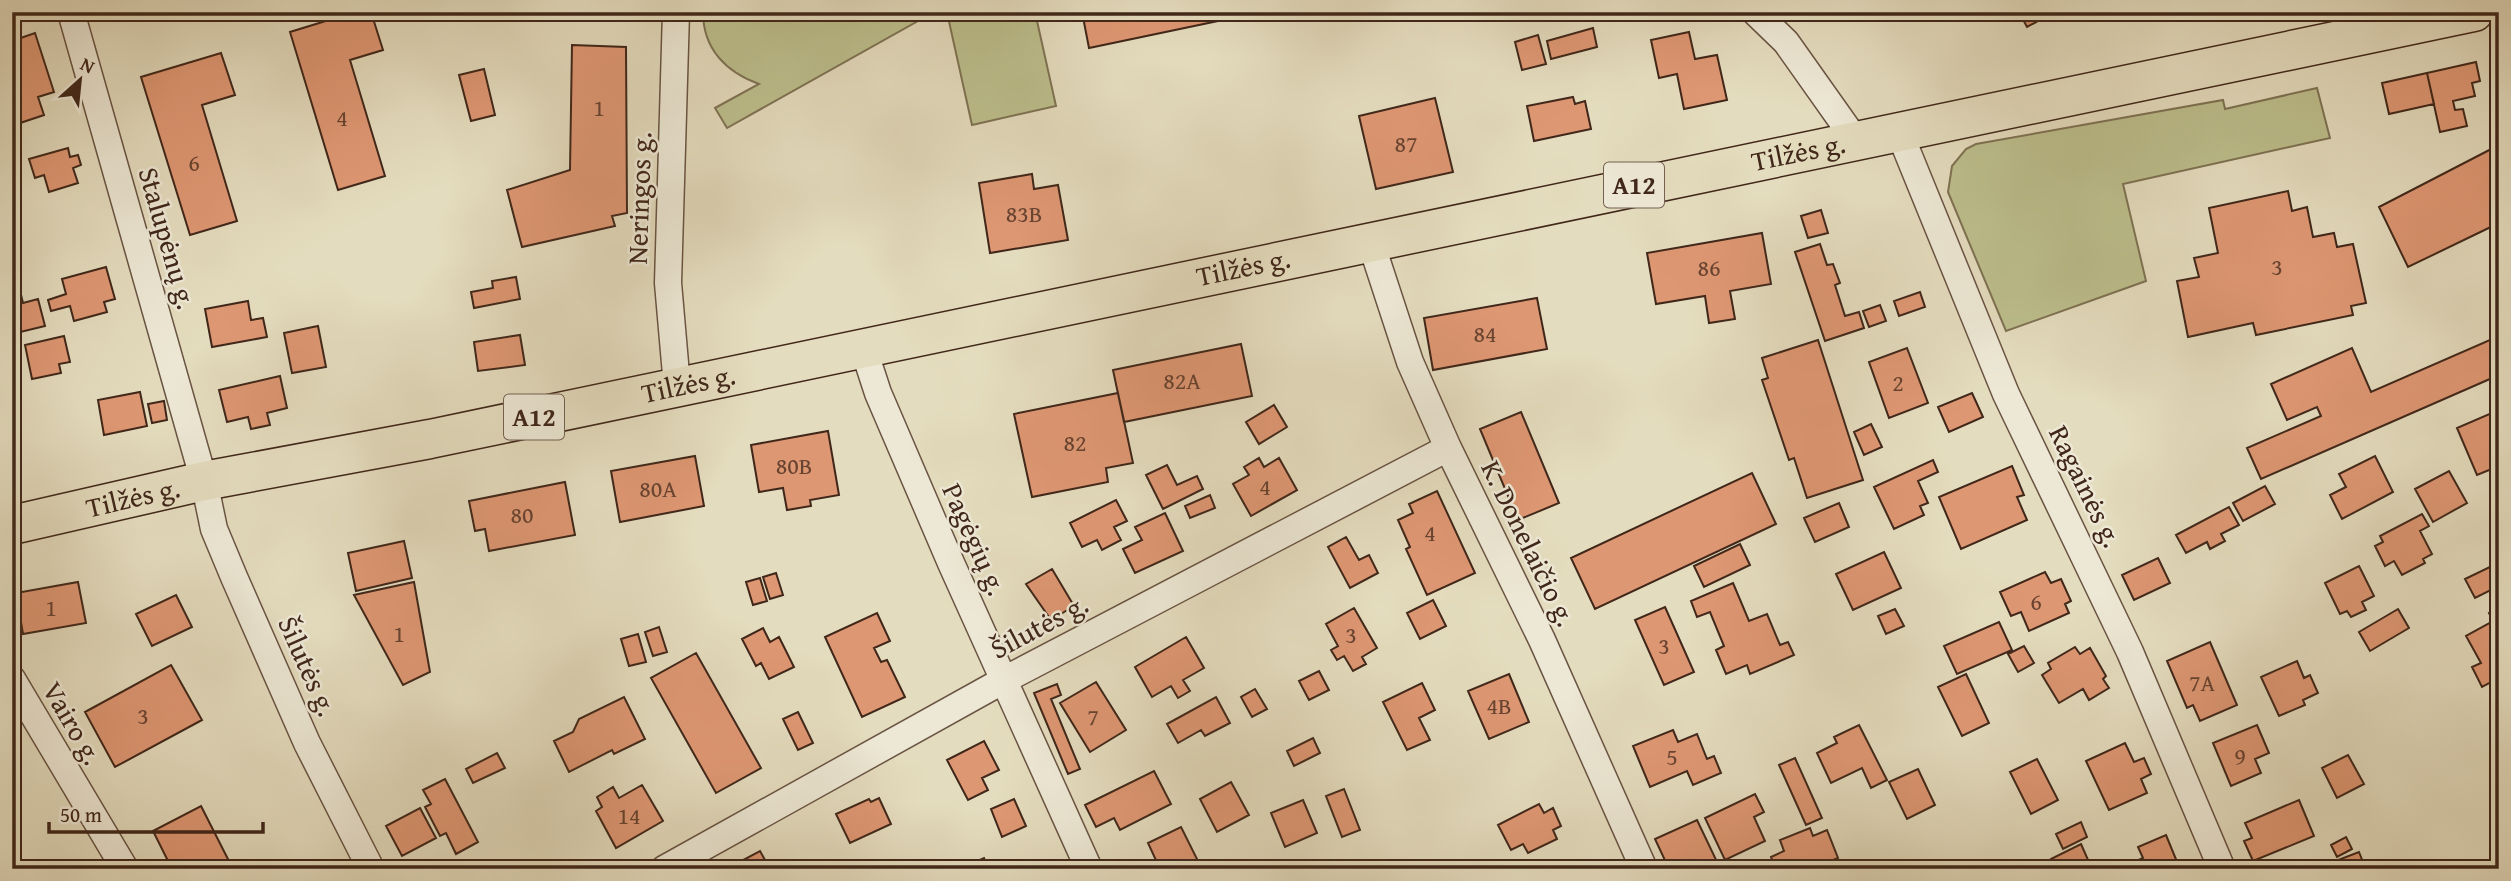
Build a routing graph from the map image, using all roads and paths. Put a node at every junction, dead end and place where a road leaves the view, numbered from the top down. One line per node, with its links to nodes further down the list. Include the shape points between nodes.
1 (71, 12): 11 (street, Stalupėnų g.)
2 (676, 12): 9 (street, Neringos g., via 668,283)
3 (1755, 12): 6 (street, via 1786,42)
4 (2474, 12): 5 (highway, Tilžės g. / A12)
5 (1898, 129): 6 (highway, Tilžės g. / A12); 20 (street, Ragainės g., via 2006,394 2130,652)
6 (1854, 138): 7 (highway, Tilžės g. / A12)
7 (1370, 240): 8 (highway, Tilžės g. / A12); 10 (street, K. Donelaičio g., via 1410,362)
8 (863, 347): 9 (highway, Tilžės g. / A12); 14 (street, Pagėgių g., via 878,393)
9 (677, 386): 11 (highway, Tilžės g. / A12)
10 (1448, 448): 14 (street, Šilutės g.); 19 (street, K. Donelaičio g., via 1542,640)
11 (204, 481): 12 (highway, Tilžės g. / A12); 16 (street, Šilutės g., via 214,529 234,577 307,743)
12 (12, 525)
13 (12, 679): 15 (street, Vairo g.)
14 (1004, 680): 17 (street, Šilutės g.); 18 (street, Pagėgių g.)
15 (125, 869)
16 (371, 869)
17 (664, 869)
18 (1089, 869)
19 (1644, 869)
20 (2222, 869)

